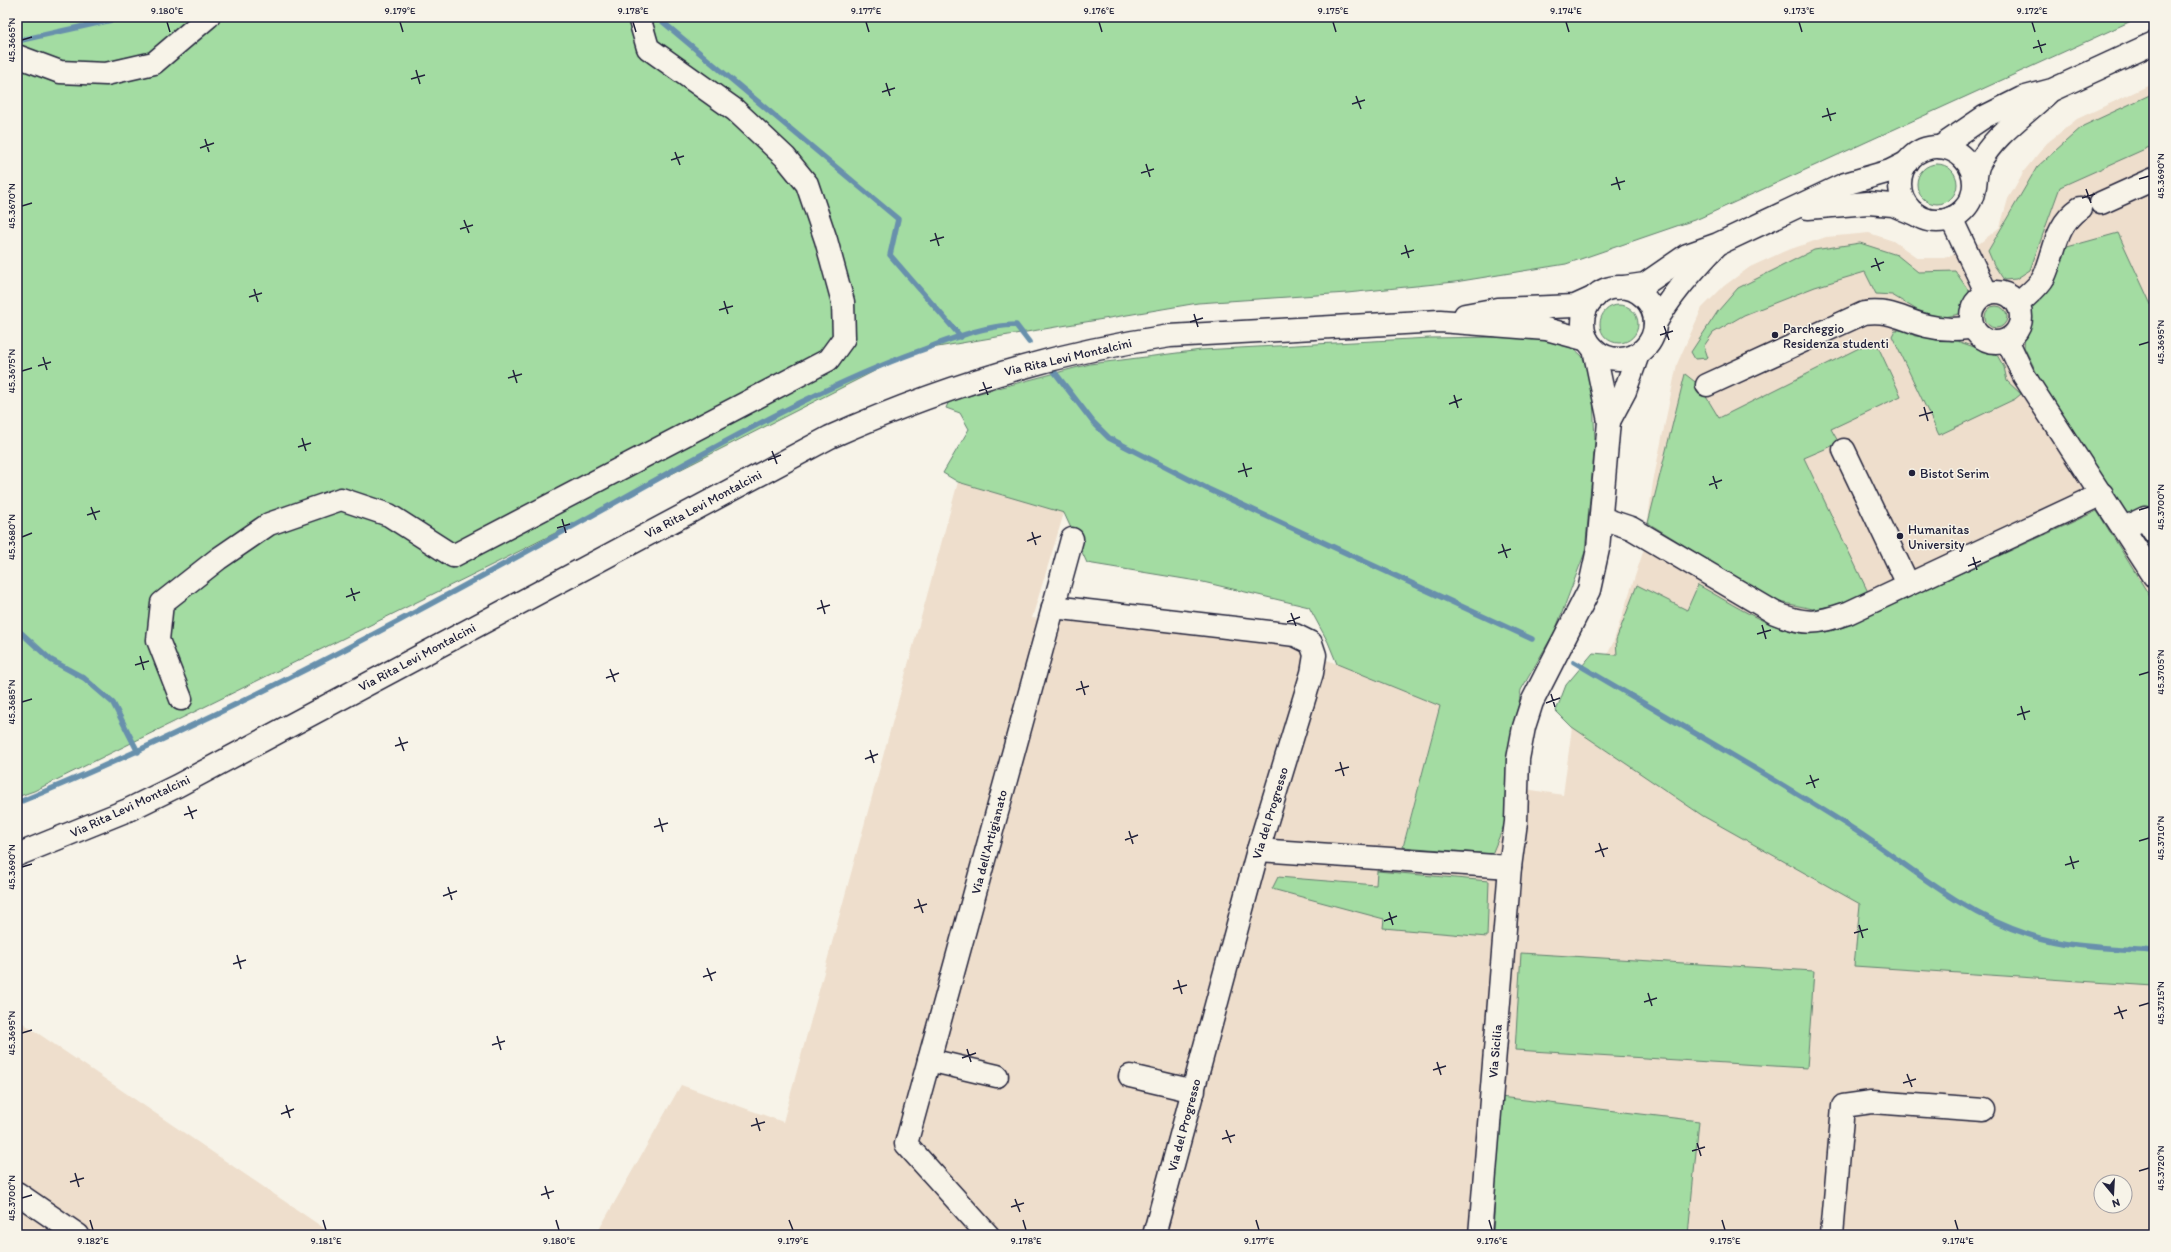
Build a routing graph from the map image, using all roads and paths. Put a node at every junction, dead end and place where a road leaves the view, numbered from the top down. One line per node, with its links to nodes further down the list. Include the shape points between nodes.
1 (208, 17): 4 (street, via 154,63 106,74 60,72)
2 (639, 17): 35 (street, via 648,48 735,110 786,157 807,184 843,302 844,338 828,360 453,556 390,515 341,499 269,524 218,559 162,603 158,640)
3 (2154, 43): 5 (street, Via Rita Levi Montalcini)
4 (17, 56)
5 (2052, 90): 6 (street, Via Rita Levi Montalcini, via 2022,98 1984,117); 9 (street, Via Rita Levi Montalcini, via 2006,131 1985,155 1978,166)
6 (1940, 147): 7 (street, Via Rita Levi Montalcini, via 1927,148); 9 (street, via 1962,156 1970,165)
7 (1908, 162): 10 (street, Via Rita Levi Montalcini, via 1890,171 1845,184); 11 (street, via 1902,173 1900,185 1909,208)
8 (2154, 179): 17 (street, via 2068,216 2060,230 2043,278)
9 (1974, 189): 12 (street, Via Rita Levi Montalcini, via 1971,200 1964,210)
10 (1791, 210): 11 (street, Via Rita Levi Montalcini, via 1868,202 1893,205); 13 (street, Via Rita Levi Montalcini)
11 (1918, 216): 12 (street, Via Rita Levi Montalcini, via 1942,221)
12 (1952, 218): 15 (street)
13 (1718, 244): 14 (street, Via Rita Levi Montalcini, via 1687,254 1645,284); 19 (street, Via Rita Levi Montalcini, via 1683,281)
14 (1617, 288): 16 (street, Via Rita Levi Montalcini, via 1605,290); 19 (street, via 1628,289 1648,302 1654,312)
15 (1987, 294): 17 (street, via 2002,293); 20 (street, via 1980,298 1972,312)
16 (1595, 297): 18 (street, Via Rita Levi Montalcini, via 1575,306 1531,306 1480,311); 22 (street, via 1584,317 1584,329)
17 (2018, 304): 21 (street, via 2021,322 2018,330)
18 (1440, 321): 22 (street, Via Rita Levi Montalcini, via 1546,329); 37 (street, Via Rita Levi Montalcini, via 1170,336 1127,342 992,374 889,410 777,464 178,786 128,810)
19 (1655, 324): 23 (street, Via Rita Levi Montalcini, via 1653,336)
20 (1973, 328): 21 (street, via 1991,342); 24 (street, via 1950,330 1926,326 1882,311 1864,313)
21 (2007, 340): 27 (street, via 2024,376)
22 (1591, 345): 23 (street, Via Rita Levi Montalcini, via 1604,356 1616,359); 25 (street)
23 (1638, 354): 25 (street, via 1625,391)
24 (1707, 386)
25 (1609, 421): 28 (street, Via Sicilia)
26 (1844, 450): 33 (street)
27 (2102, 494): 29 (street); 33 (street)
28 (1601, 518): 33 (street, via 1631,528 1775,613 1797,622 1820,622 1848,613); 38 (street, Via Sicilia, via 1598,549 1589,590 1532,702 1524,727 1518,759 1516,822)
29 (2124, 528): 30 (street, via 2145,518); 32 (street)
30 (2154, 532)
31 (1072, 539): 34 (street, Via dell'Artigianato)
32 (2154, 576)
33 (1908, 584)
34 (1053, 607): 36 (street, Via del Progresso, via 1294,635 1310,643 1315,655 1312,673); 39 (street, Via dell'Artigianato)
35 (181, 699)
36 (1258, 850): 38 (street); 42 (street, Via del Progresso)
37 (17, 855)
38 (1510, 867): 48 (street, Via Sicilia)
39 (930, 1060): 40 (street); 46 (street, Via dell'Artigianato, via 906,1144)
40 (997, 1076)
41 (1130, 1076): 42 (street)
42 (1194, 1091): 47 (street, Via del Progresso)
43 (1984, 1110): 49 (street, via 1872,1102 1843,1106)
44 (17, 1193): 45 (street)
45 (78, 1235)
46 (988, 1235)
47 (1154, 1235)
48 (1480, 1235)
49 (1832, 1235)

